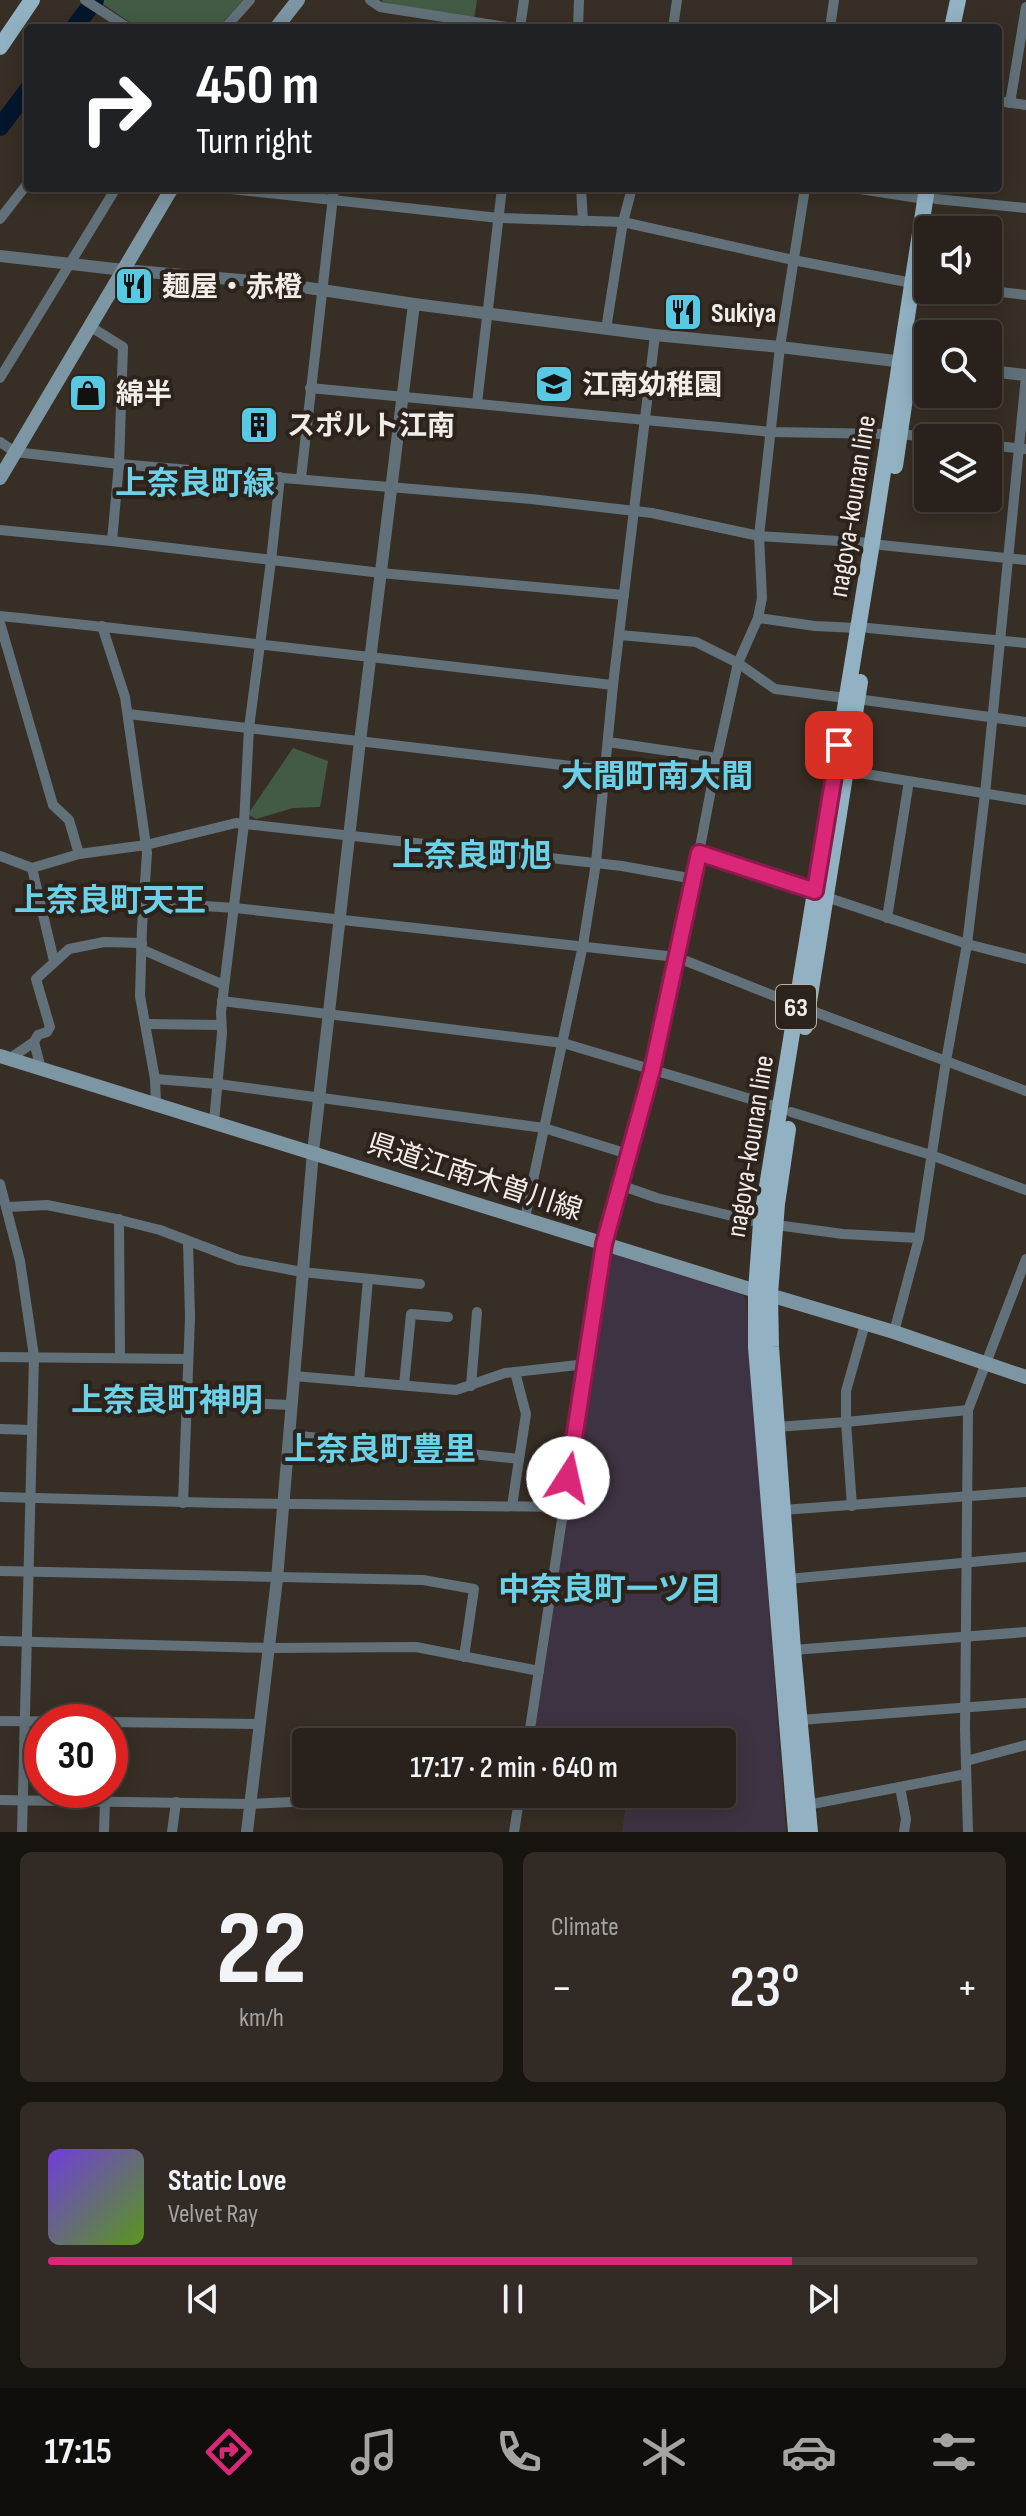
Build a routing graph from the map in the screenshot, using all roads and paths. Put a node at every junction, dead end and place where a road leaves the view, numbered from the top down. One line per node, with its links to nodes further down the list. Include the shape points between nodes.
1 (32, 0): 23 (main road)
2 (250, 0): 14 (street)
3 (298, 0): 15 (main road)
4 (370, 0): 16 (street, via 380,7)
5 (524, 0): 17 (street)
6 (579, 0): 18 (street)
7 (677, 0): 19 (street)
8 (834, 0): 20 (street)
9 (958, 0): 21 (main road)
10 (968, 0): 22 (main road)
11 (90, 3): 13 (street)
12 (1026, 7): 25 (street)
13 (122, 24)
14 (229, 24)
15 (279, 24)
16 (488, 24)
17 (521, 24)
18 (578, 24)
19 (674, 24)
20 (831, 24)
21 (953, 24)
22 (964, 24)
23 (0, 47)
24 (1002, 102): 25 (street)
25 (1010, 103): 26 (street)
26 (1026, 105)
27 (24, 188): 42 (street)
28 (113, 192): 47 (street)
29 (170, 192): 48 (main road)
30 (296, 192): 36 (street)
31 (502, 192): 41 (street)
32 (581, 192): 43 (street)
33 (631, 192): 44 (street)
34 (804, 192): 46 (street)
35 (906, 192): 37 (street)
36 (333, 194): 41 (street); 50 (street)
37 (932, 194): 38 (street); 39 (main road, nagoya-kounan line / 63); 40 (main road)
38 (1026, 208)
39 (929, 216)
40 (931, 216)
41 (499, 218): 43 (street); 55 (street)
42 (0, 219)
43 (583, 221): 44 (street)
44 (623, 222): 46 (street); 57 (street)
45 (0, 256): 47 (street)
46 (793, 260): 49 (street); 59 (street)
47 (68, 263): 48 (street); 64 (street)
48 (124, 270): 50 (street); 56 (main road)
49 (914, 282)
50 (320, 289): 53 (street); 65 (street)
51 (1002, 292): 52 (street)
52 (1026, 295)
53 (414, 304): 55 (street); 66 (street)
54 (917, 304): 60 (main road, nagoya-kounan line / 63)
55 (489, 314): 57 (street); 67 (street)
56 (91, 327): 75 (main road); 76 (street, via 123,347)
57 (606, 329): 58 (street)
58 (655, 335): 59 (street); 68 (street)
59 (780, 347): 60 (street); 69 (street)
60 (905, 363): 61 (street); 70 (main road, nagoya-kounan line / 63)
61 (914, 364)
62 (1002, 373): 63 (street)
63 (1026, 376): 74 (street)
64 (0, 378)
65 (310, 388): 66 (street); 79 (street)
66 (403, 396): 67 (street); 80 (street)
67 (477, 403): 68 (street)
68 (644, 420): 69 (street); 81 (street)
69 (771, 432): 70 (street); 83 (street)
70 (894, 434): 71 (street); 85 (main road, nagoya-kounan line / 63)
71 (914, 436)
72 (0, 442): 75 (street)
73 (1002, 447): 74 (street)
74 (1022, 449): 86 (street)
75 (15, 452): 76 (street); 78 (main road)
76 (119, 464): 77 (street); 84 (street)
77 (280, 477): 79 (street); 88 (street)
78 (0, 478)
79 (301, 478): 80 (street)
80 (390, 487): 81 (street); 89 (street)
81 (635, 511): 83 (street); 90 (street)
82 (0, 530): 84 (street)
83 (759, 536): 85 (street); 92 (street)
84 (112, 541): 88 (street)
85 (876, 544): 86 (street); 95 (main road, nagoya-kounan line / 63)
86 (1007, 557): 87 (street); 97 (street)
87 (1026, 560)
88 (271, 561): 89 (street); 98 (street)
89 (381, 573): 90 (street); 100 (street)
90 (624, 595): 96 (street)
91 (0, 616): 94 (street)
92 (758, 618): 95 (street); 101 (street)
93 (0, 623): 120 (street, via 53,805 69,820)
94 (102, 626): 98 (street); 104 (street)
95 (863, 628): 97 (street); 103 (main road, nagoya-kounan line / 63)
96 (620, 635): 101 (street, via 696,642); 102 (street)
97 (999, 641): 99 (street); 105 (street)
98 (261, 643): 100 (street); 107 (street)
99 (1026, 643)
100 (370, 658): 102 (street); 108 (street)
101 (738, 663): 103 (street, via 775,689); 110 (street)
102 (613, 685): 109 (street)
103 (852, 698): 105 (street); 112 (main road, nagoya-kounan line / 63)
104 (128, 714): 107 (street); 118 (street)
105 (992, 717): 106 (street); 114 (street)
106 (1026, 722)
107 (249, 728): 108 (street); 116 (street)
108 (360, 741): 111 (street); 117 (street)
109 (608, 742): 110 (street); 111 (street)
110 (717, 758): 119 (street)
111 (605, 770): 122 (street)
112 (840, 770): 113 (street); 125 (main road, nagoya-kounan line / 63)
113 (909, 781): 114 (street); 128 (street)
114 (985, 794): 115 (street); 130 (street)
115 (1026, 800)
116 (244, 824): 117 (street); 118 (street); 127 (street)
117 (350, 836): 122 (street); 129 (street)
118 (146, 845): 120 (street); 126 (street)
119 (699, 853): 124 (street); 125 (street)
120 (79, 854): 123 (street)
121 (0, 856): 123 (street)
122 (596, 863): 124 (street); 131 (street)
123 (32, 868): 135 (street)
124 (694, 879): 133 (street)
125 (820, 894): 128 (street); 138 (main road, nagoya-kounan line / 63)
126 (144, 902): 127 (street); 132 (street)
127 (235, 908): 129 (street); 136 (street)
128 (887, 918): 130 (street)
129 (340, 920): 131 (street); 139 (street)
130 (967, 944): 134 (street); 145 (street)
131 (583, 945): 133 (street); 143 (street)
132 (142, 946): 135 (street, via 104,942 69,949); 136 (street); 140 (street, via 140,996)
133 (676, 957): 138 (street); 147 (street)
134 (1026, 959)
135 (54, 961): 142 (street, via 36,979 50,1027)
136 (224, 985): 137 (street)
137 (222, 1001): 139 (street); 141 (street)
138 (802, 1007): 145 (street); 153 (main road, nagoya-kounan line / 63)
139 (330, 1014): 143 (street); 151 (street)
140 (146, 1024): 141 (street); 148 (street)
141 (221, 1025): 149 (street)
142 (34, 1042): 144 (street); 146 (street)
143 (563, 1043): 147 (street); 155 (street)
144 (4, 1057): 146 (main road, 県道江南木曽川線)
145 (946, 1061): 150 (street); 158 (street)
146 (41, 1069): 152 (main road, 県道江南木曽川線)
147 (652, 1070): 153 (street); 157 (street)
148 (155, 1079): 149 (street); 152 (street)
149 (218, 1084): 151 (street); 154 (street)
150 (1026, 1091)
151 (320, 1097): 155 (street); 156 (street)
152 (156, 1104): 154 (main road, 県道江南木曽川線)
153 (786, 1110): 158 (street); 165 (main road, nagoya-kounan line / 63)
154 (214, 1122): 156 (main road, 県道江南木曽川線)
155 (544, 1128): 157 (street); 163 (street)
156 (313, 1152): 163 (main road, 県道江南木曽川線); 170 (street)
157 (628, 1154): 159 (street)
158 (931, 1155): 161 (street); 166 (street)
159 (620, 1185): 165 (street); 168 (street)
160 (1, 1190): 162 (street)
161 (1026, 1190)
162 (7, 1207): 164 (street, via 47,1205); 178 (street)
163 (525, 1218): 168 (main road, 県道江南木曽川線)
164 (119, 1219): 167 (street); 180 (street)
165 (768, 1224): 166 (street); 173 (main road, nagoya-kounan line / 63)
166 (919, 1238): 177 (street)
167 (188, 1241): 170 (street, via 239,1260); 181 (street)
168 (604, 1244): 173 (main road, 県道江南木曽川線); 182 (street)
169 (1026, 1259): 183 (street)
170 (302, 1272): 171 (street); 185 (street)
171 (368, 1279): 172 (street); 187 (street)
172 (420, 1284)
173 (763, 1293): 176 (main road, 県道江南木曽川線); 194 (main road, nagoya-kounan line / 63); 250 (main road, nagoya-kounan line / 63, via 761,1409)
174 (477, 1312): 189 (street)
175 (448, 1317): 188 (street, via 411,1314)
176 (865, 1324): 177 (main road, 県道江南木曽川線); 193 (street, via 846,1391)
177 (894, 1332): 183 (main road, 県道江南木曽川線)
178 (34, 1356): 179 (street); 180 (street); 196 (street)
179 (0, 1357)
180 (120, 1358): 181 (street)
181 (187, 1359): 190 (street)
182 (587, 1364): 184 (street); 207 (street)
183 (985, 1364): 186 (main road, 県道江南木曽川線); 192 (street)
184 (515, 1372): 189 (street); 198 (street, via 526,1414)
185 (294, 1376): 187 (street); 191 (street)
186 (1026, 1377)
187 (359, 1382): 188 (street)
188 (404, 1385): 189 (street, via 456,1390)
189 (471, 1386)
190 (186, 1401): 191 (street); 203 (street)
191 (291, 1405): 197 (street)
192 (968, 1410): 193 (street); 201 (street)
193 (846, 1422): 194 (street); 206 (street)
194 (776, 1427): 208 (main road, nagoya-kounan line / 63)
195 (0, 1429): 196 (street)
196 (32, 1430): 202 (street)
197 (290, 1435): 198 (street); 204 (street)
198 (519, 1459): 205 (street)
199 (1026, 1492): 201 (street)
200 (0, 1497): 202 (street)
201 (967, 1497): 206 (street); 210 (street)
202 (30, 1500): 203 (street); 212 (street)
203 (183, 1503): 204 (street)
204 (284, 1504): 205 (street); 213 (street)
205 (512, 1506): 207 (street)
206 (852, 1506): 208 (street)
207 (563, 1507): 222 (street)
208 (783, 1510): 214 (main road, nagoya-kounan line / 63)
209 (1026, 1557): 210 (street)
210 (968, 1562): 214 (street); 216 (street)
211 (0, 1571): 212 (street)
212 (28, 1572): 213 (street); 218 (street)
213 (277, 1579): 219 (street); 221 (street, via 423,1580 474,1589)
214 (788, 1579): 220 (main road, nagoya-kounan line / 63)
215 (1026, 1632): 216 (street)
216 (966, 1637): 220 (street); 225 (street)
217 (0, 1641): 218 (street)
218 (26, 1642): 219 (street); 224 (street)
219 (270, 1648): 221 (street, via 416,1647); 230 (street)
220 (793, 1650): 226 (main road, nagoya-kounan line / 63)
221 (464, 1657): 222 (street)
222 (539, 1671): 231 (street)
223 (1026, 1703): 225 (street)
224 (24, 1704)
225 (965, 1707): 226 (street); 233 (street)
226 (800, 1720): 242 (main road, nagoya-kounan line / 63)
227 (0, 1721): 228 (street)
228 (24, 1721): 237 (street)
229 (128, 1722): 230 (street)
230 (260, 1724): 241 (street)
231 (530, 1728)
232 (1026, 1745): 233 (street)
233 (966, 1761): 234 (street)
234 (966, 1774): 235 (street); 253 (street)
235 (900, 1787): 242 (street); 252 (street)
236 (0, 1800): 237 (street)
237 (22, 1800): 245 (street)
238 (128, 1801): 239 (street)
239 (176, 1802): 241 (street); 247 (street)
240 (292, 1802): 241 (street)
241 (251, 1804): 248 (street)
242 (807, 1805): 251 (main road, nagoya-kounan line / 63)
243 (105, 1808): 246 (street)
244 (518, 1808): 249 (street)
245 (22, 1832)
246 (104, 1832)
247 (172, 1832)
248 (247, 1832)
249 (514, 1832)
250 (796, 1832)
251 (810, 1832)
252 (904, 1832)
253 (968, 1832)

